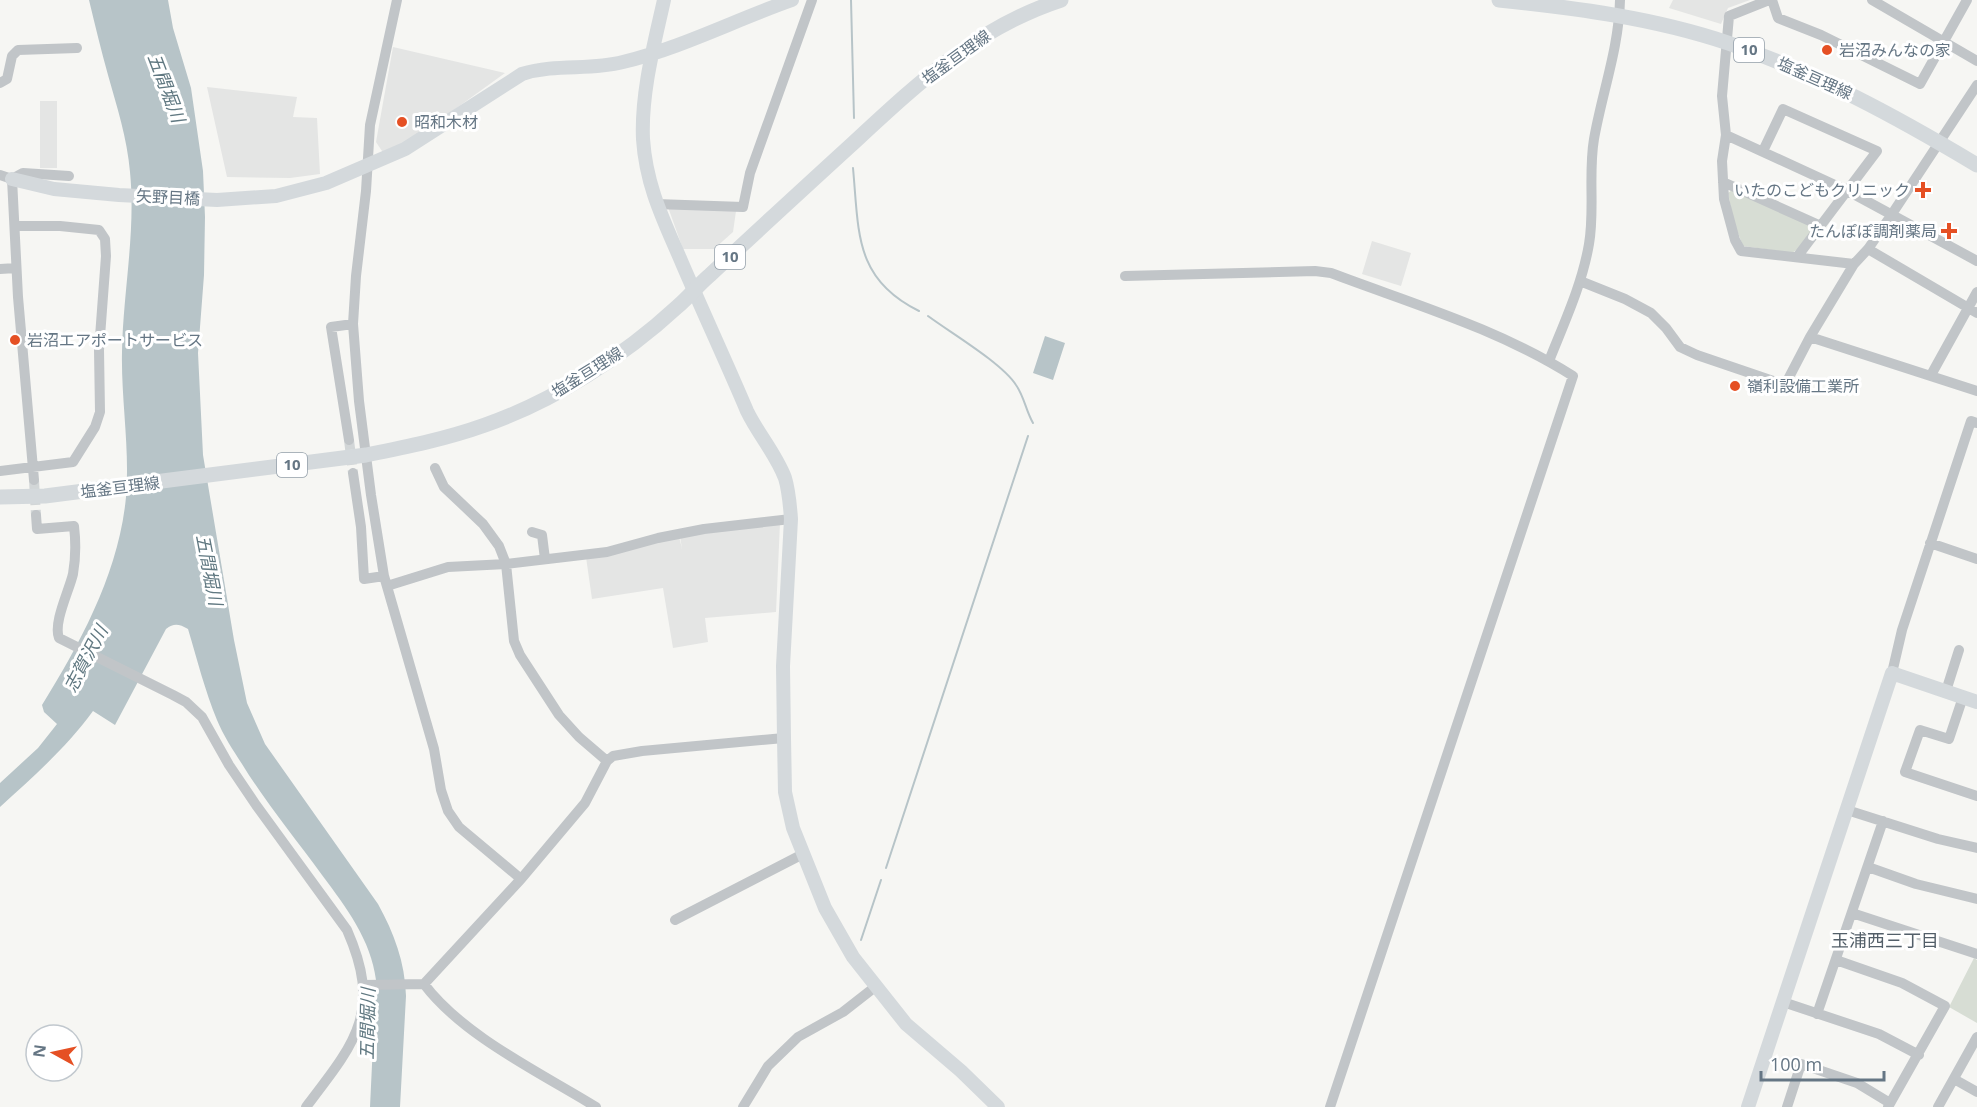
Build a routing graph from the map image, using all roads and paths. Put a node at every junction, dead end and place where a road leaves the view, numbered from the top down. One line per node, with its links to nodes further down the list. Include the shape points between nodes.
1 (397, 0): 23 (street, via 370,125)
2 (664, 0): 15 (street)
3 (792, 0): 15 (street, 矢野目橋)
4 (812, 0): 28 (street, via 750,173 743,207)
5 (1499, 0): 11 (main road, 塩釜亘理線 / 10)
6 (1620, 0): 11 (street)
7 (1770, 0): 12 (street, via 1729,16); 13 (street, via 1778,18 1920,84)
8 (1872, 0): 13 (street)
9 (1967, 0): 13 (street)
10 (1054, 1): 40 (main road, 塩釜亘理線 / 10, via 981,36 943,63)
11 (1620, 16): 12 (main road, 塩釜亘理線 / 10); 39 (street, via 1593,142 1589,245)
12 (1725, 42): 19 (street, via 1722,96); 20 (main road, 塩釜亘理線 / 10, via 1853,95)
13 (1943, 42): 16 (street)
14 (77, 48): 17 (street, via 18,50 12,56 7,80)
15 (653, 54): 23 (street, 矢野目橋, via 620,63 562,66 522,74 405,149); 28 (street, via 643,139)
16 (1977, 61)
17 (0, 83)
18 (1977, 85): 20 (street)
19 (1726, 135): 21 (street); 26 (street)
20 (1939, 142): 22 (main road, 塩釜亘理線 / 10); 29 (street)
21 (1763, 151): 27 (street); 27 (street, via 1782,109 1877,151)
22 (1977, 165)
23 (368, 166): 25 (street, 矢野目橋, via 326,183 276,196 218,200 54,189); 43 (street)
24 (69, 176): 25 (street, via 23,173)
25 (6, 177): 30 (street)
26 (1723, 182): 31 (street); 33 (street, via 1724,199 1740,250)
27 (1848, 191): 29 (street); 31 (street)
28 (656, 204): 40 (street)
29 (1892, 214): 32 (street); 34 (street)
30 (15, 226): 36 (street); 51 (street, via 99,230 105,239 100,412 73,462)
31 (1821, 226): 33 (street)
32 (1868, 249): 35 (street); 42 (street)
33 (1797, 257): 35 (street)
34 (1977, 261)
35 (1854, 264): 44 (street)
36 (16, 268): 37 (street); 51 (street)
37 (0, 269)
38 (1125, 276): 45 (street, via 1331,273 1477,327)
39 (1580, 281): 44 (street, via 1651,313 1680,347 1785,385); 45 (street)
40 (693, 291): 50 (main road, 塩釜亘理線 / 10, via 652,329 572,384 486,425); 58 (street, via 749,415 784,477)
41 (1977, 292): 42 (street)
42 (1972, 311): 46 (street)
43 (352, 324): 49 (street, via 331,327); 50 (street)
44 (1810, 337): 46 (street)
45 (1549, 361): 98 (street, via 1573,376)
46 (1931, 375): 47 (street)
47 (1977, 391)
48 (1977, 423): 60 (street, via 1971,421)
49 (349, 440)
50 (366, 455): 56 (main road, 塩釜亘理線 / 10, via 45,496); 64 (street)
51 (33, 466): 53 (street); 55 (street)
52 (435, 468): 63 (street, via 444,487 483,524)
53 (0, 471)
54 (353, 473): 64 (street, via 364,579)
55 (34, 480)
56 (0, 497)
57 (36, 515): 85 (street, via 37,529 74,526 73,575 57,633 59,638 186,702 202,717 250,796 347,930 357,952)
58 (790, 519): 61 (street, via 704,529 607,552); 70 (street)
59 (532, 532): 61 (street, via 542,535)
60 (1930, 543): 62 (street); 66 (street)
61 (545, 560): 63 (street)
62 (1977, 560)
63 (506, 564): 64 (street, via 448,567); 71 (street, via 514,641 520,655 559,714)
64 (386, 581): 78 (street, via 448,811 459,827)
65 (1959, 650): 67 (street)
66 (1892, 673): 67 (street); 73 (street)
67 (1946, 691): 68 (street)
68 (1963, 697): 69 (street); 72 (street, via 1949,739 1920,730 1905,772)
69 (1977, 702)
70 (784, 738): 71 (street, via 642,751 613,756); 76 (street, via 785,792)
71 (607, 761): 78 (street, via 585,803)
72 (1977, 796)
73 (1847, 810): 74 (street); 87 (street)
74 (1883, 821): 75 (street); 77 (street)
75 (1977, 848)
76 (803, 854): 81 (street); 86 (street, via 836,930)
77 (1868, 867): 79 (street); 80 (street)
78 (521, 879): 84 (street)
79 (1977, 899)
80 (1852, 913): 82 (street); 83 (street)
81 (675, 920)
82 (1977, 954)
83 (1836, 960): 88 (street); 90 (street, via 1902,983 1945,1006)
84 (424, 984): 85 (street); 95 (street, via 463,1024)
85 (364, 985): 94 (street, via 361,1023 338,1065)
86 (875, 987): 96 (street, via 843,1012 798,1037 768,1066); 97 (street, via 906,1024)
87 (1783, 1002): 88 (street); 99 (street)
88 (1817, 1014): 90 (street, via 1879,1034)
89 (1977, 1037): 91 (street)
90 (1919, 1055): 93 (street)
91 (1954, 1079): 92 (street); 101 (street)
92 (1977, 1092)
93 (1889, 1105): 100 (street, via 1857,1083 1801,1064)
94 (306, 1107)
95 (596, 1107)
96 (742, 1107)
97 (998, 1107)
98 (1330, 1107)
99 (1748, 1107)
100 (1787, 1107)
101 (1938, 1107)

